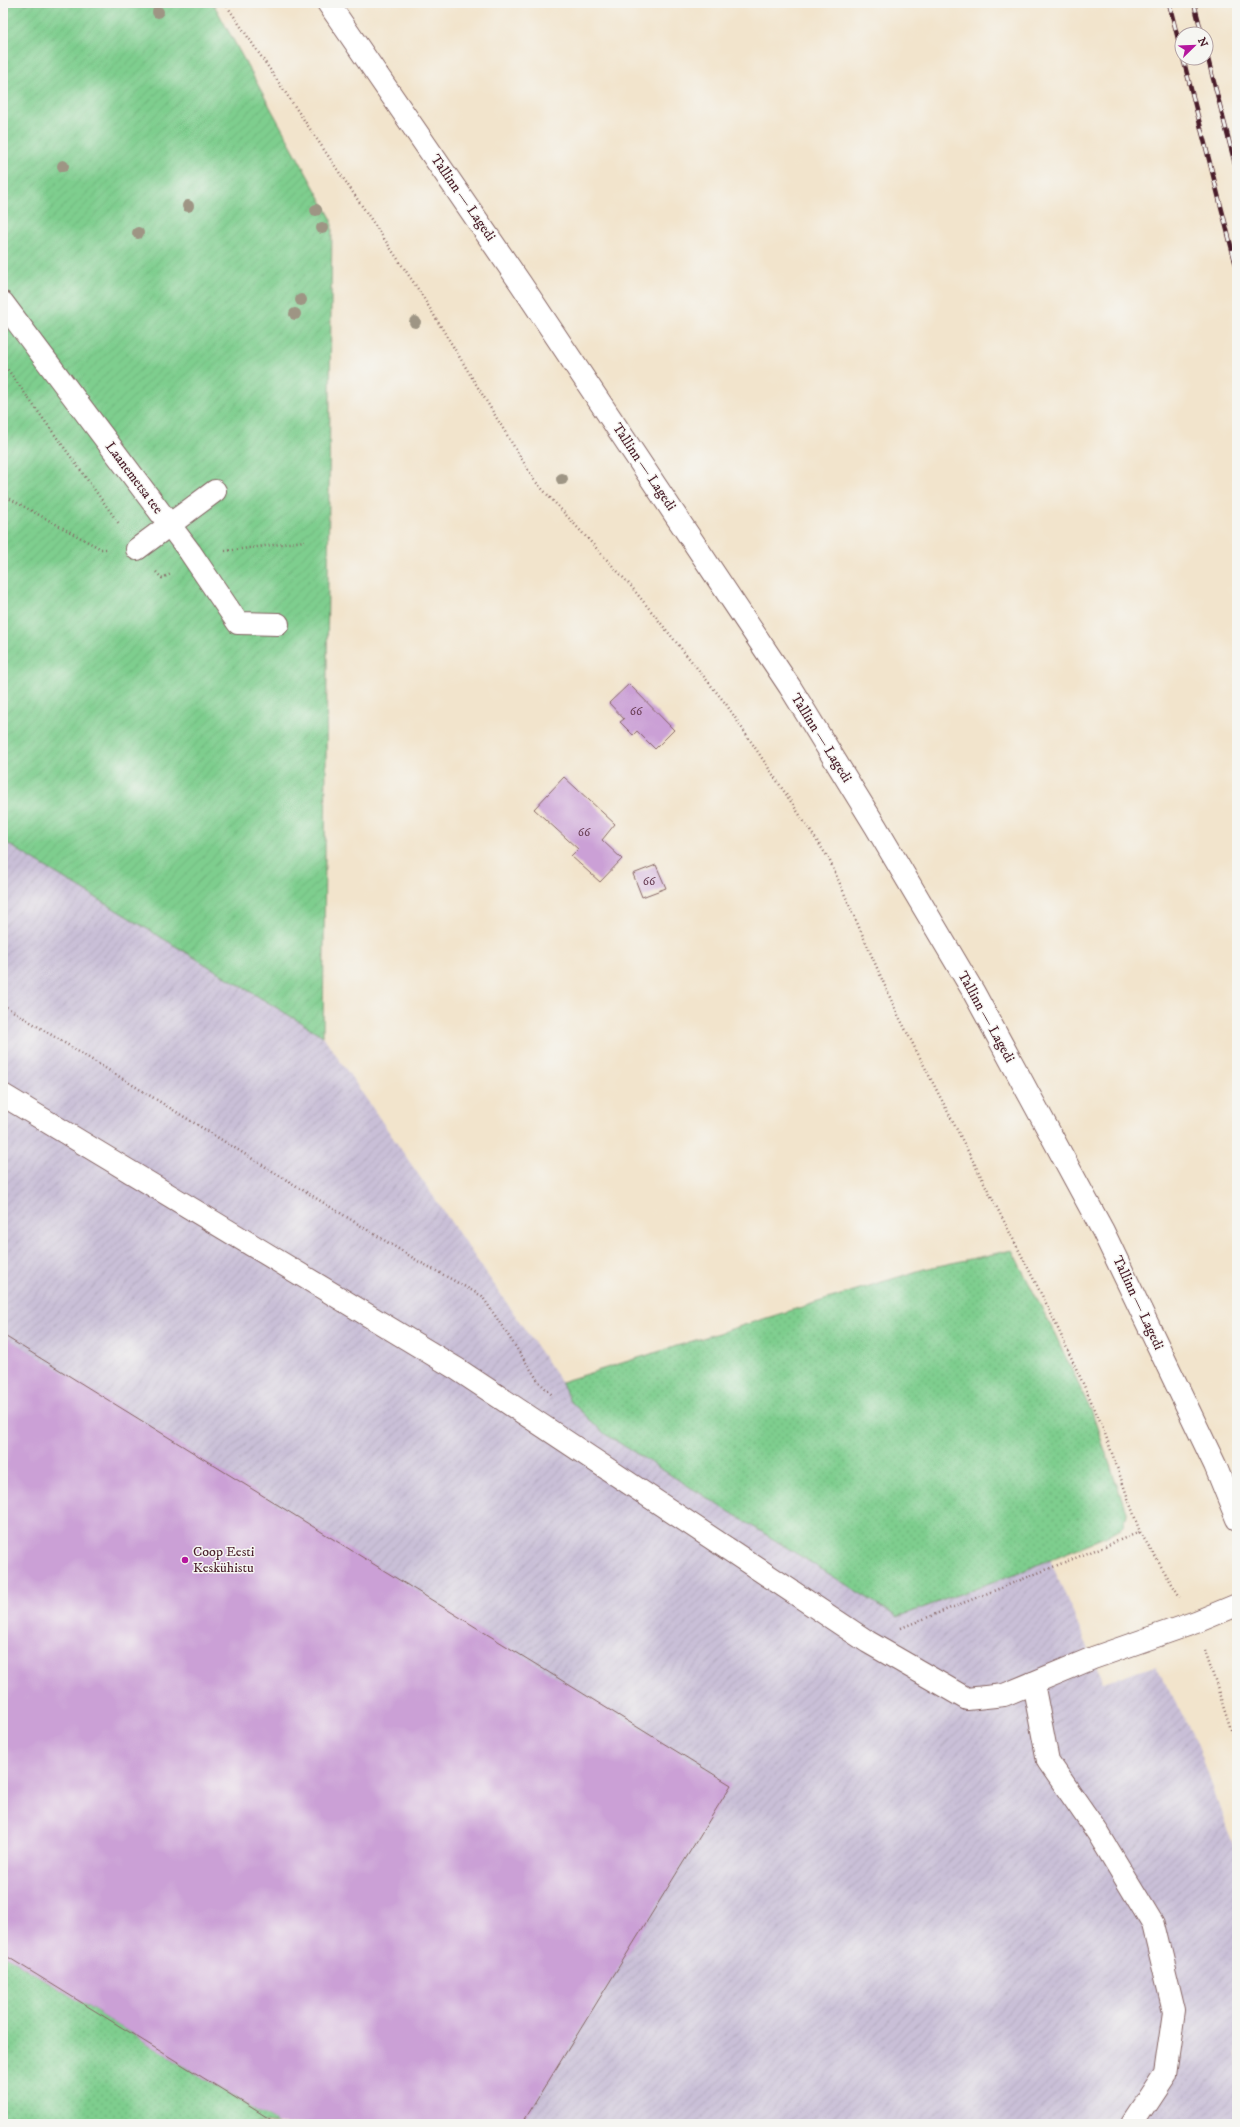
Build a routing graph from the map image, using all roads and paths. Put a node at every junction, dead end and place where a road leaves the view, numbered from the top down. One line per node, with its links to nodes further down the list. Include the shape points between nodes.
1 (225, 3): 13 (path, via 418,289 535,481 630,585 726,704 829,859 896,1010 1050,1309 1102,1425)
2 (328, 3): 12 (street, Tallinn — Lagedi, via 521,284 733,601 790,687 876,827 973,991 1103,1231 1215,1464)
3 (4, 306): 6 (street, Laanemetsa tee)
4 (215, 491): 6 (street)
5 (3, 495): 7 (path, via 101,549)
6 (170, 525): 7 (street); 8 (street, Laanemetsa tee, via 238,623)
7 (137, 549)
8 (278, 624)
9 (3, 1005): 11 (path, via 418,1261 482,1296 539,1382)
10 (3, 1095): 17 (street, via 457,1369 868,1642 967,1699 1004,1695)
11 (555, 1398)
12 (1237, 1519)
13 (1140, 1532): 15 (path); 16 (path, via 900,1628)
14 (1237, 1605): 15 (street)
15 (1196, 1622): 17 (street, via 1093,1658); 18 (path)
16 (894, 1624)
17 (1033, 1683): 19 (street, via 1048,1761 1098,1833 1153,1924 1174,2011 1165,2074)
18 (1237, 1748)
19 (1132, 2124)

